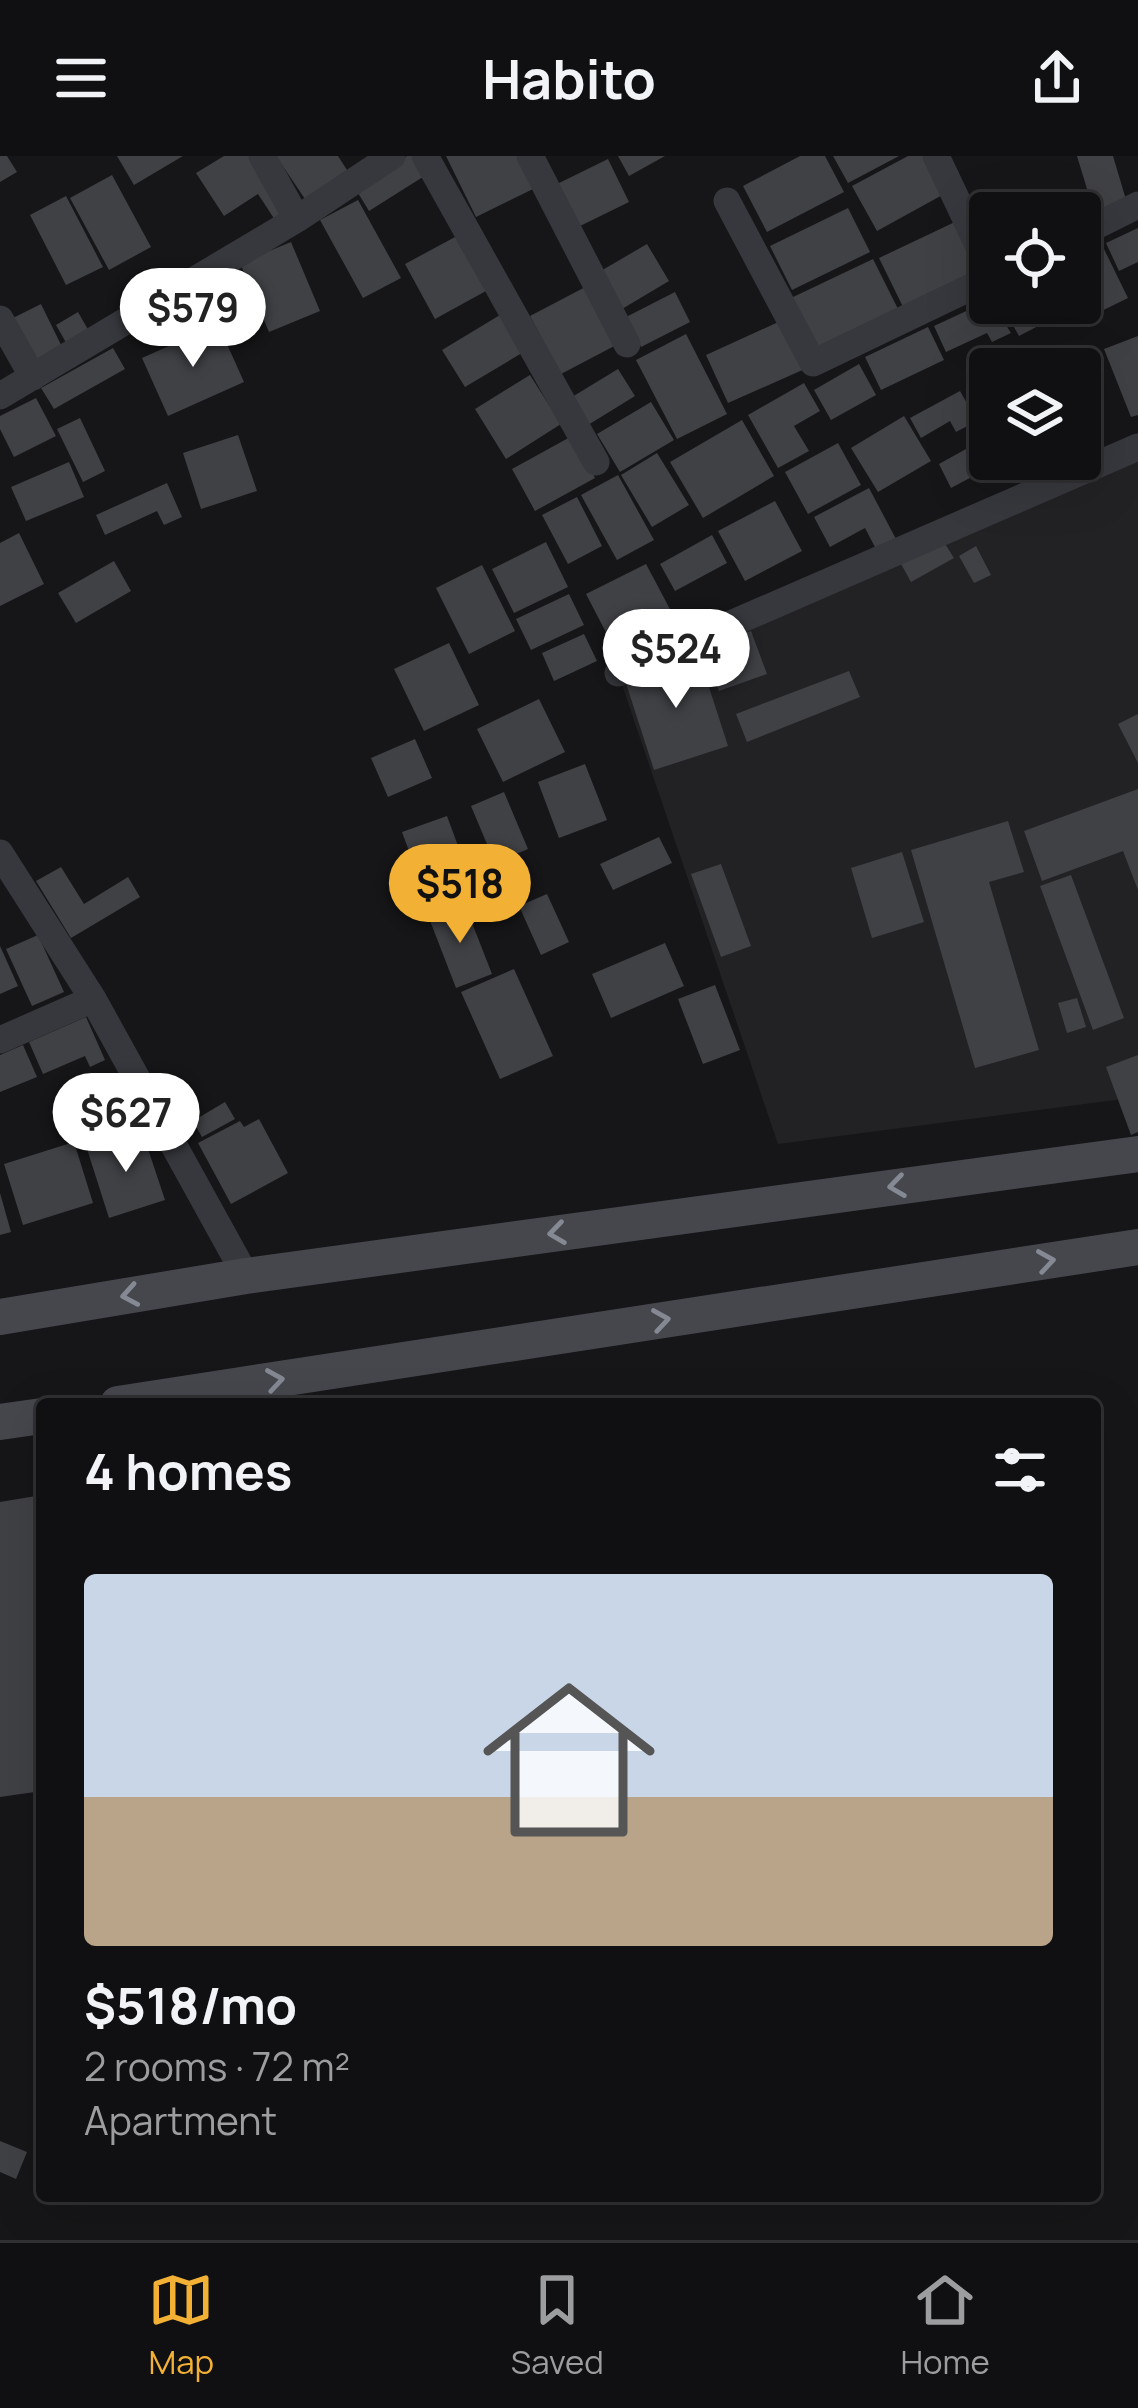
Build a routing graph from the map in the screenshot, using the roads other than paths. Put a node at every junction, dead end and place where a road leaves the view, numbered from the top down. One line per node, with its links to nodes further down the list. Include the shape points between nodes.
1 (262, 156): 8 (street)
2 (392, 156): 8 (street)
3 (425, 156): 17 (street)
4 (530, 156): 13 (street)
5 (936, 156): 10 (street)
6 (727, 201): 11 (street, via 813,363)
7 (1138, 205): 9 (street)
8 (298, 219): 14 (street)
9 (1101, 223)
10 (969, 228)
11 (969, 284)
12 (0, 319): 14 (street)
13 (627, 344)
14 (33, 377): 15 (street)
15 (0, 397)
16 (1138, 447): 18 (street)
17 (596, 462)
18 (617, 673)
19 (0, 853): 20 (street)
20 (93, 999): 21 (street); 24 (street)
21 (0, 1040)
22 (1138, 1154): 24 (street, one-way to 24)
23 (1138, 1246): 26 (street, one-way to 23)
24 (246, 1276): 25 (street, one-way to 25)
25 (0, 1317)
26 (157, 1398)
27 (36, 1417): 28 (street)
28 (0, 1422)

